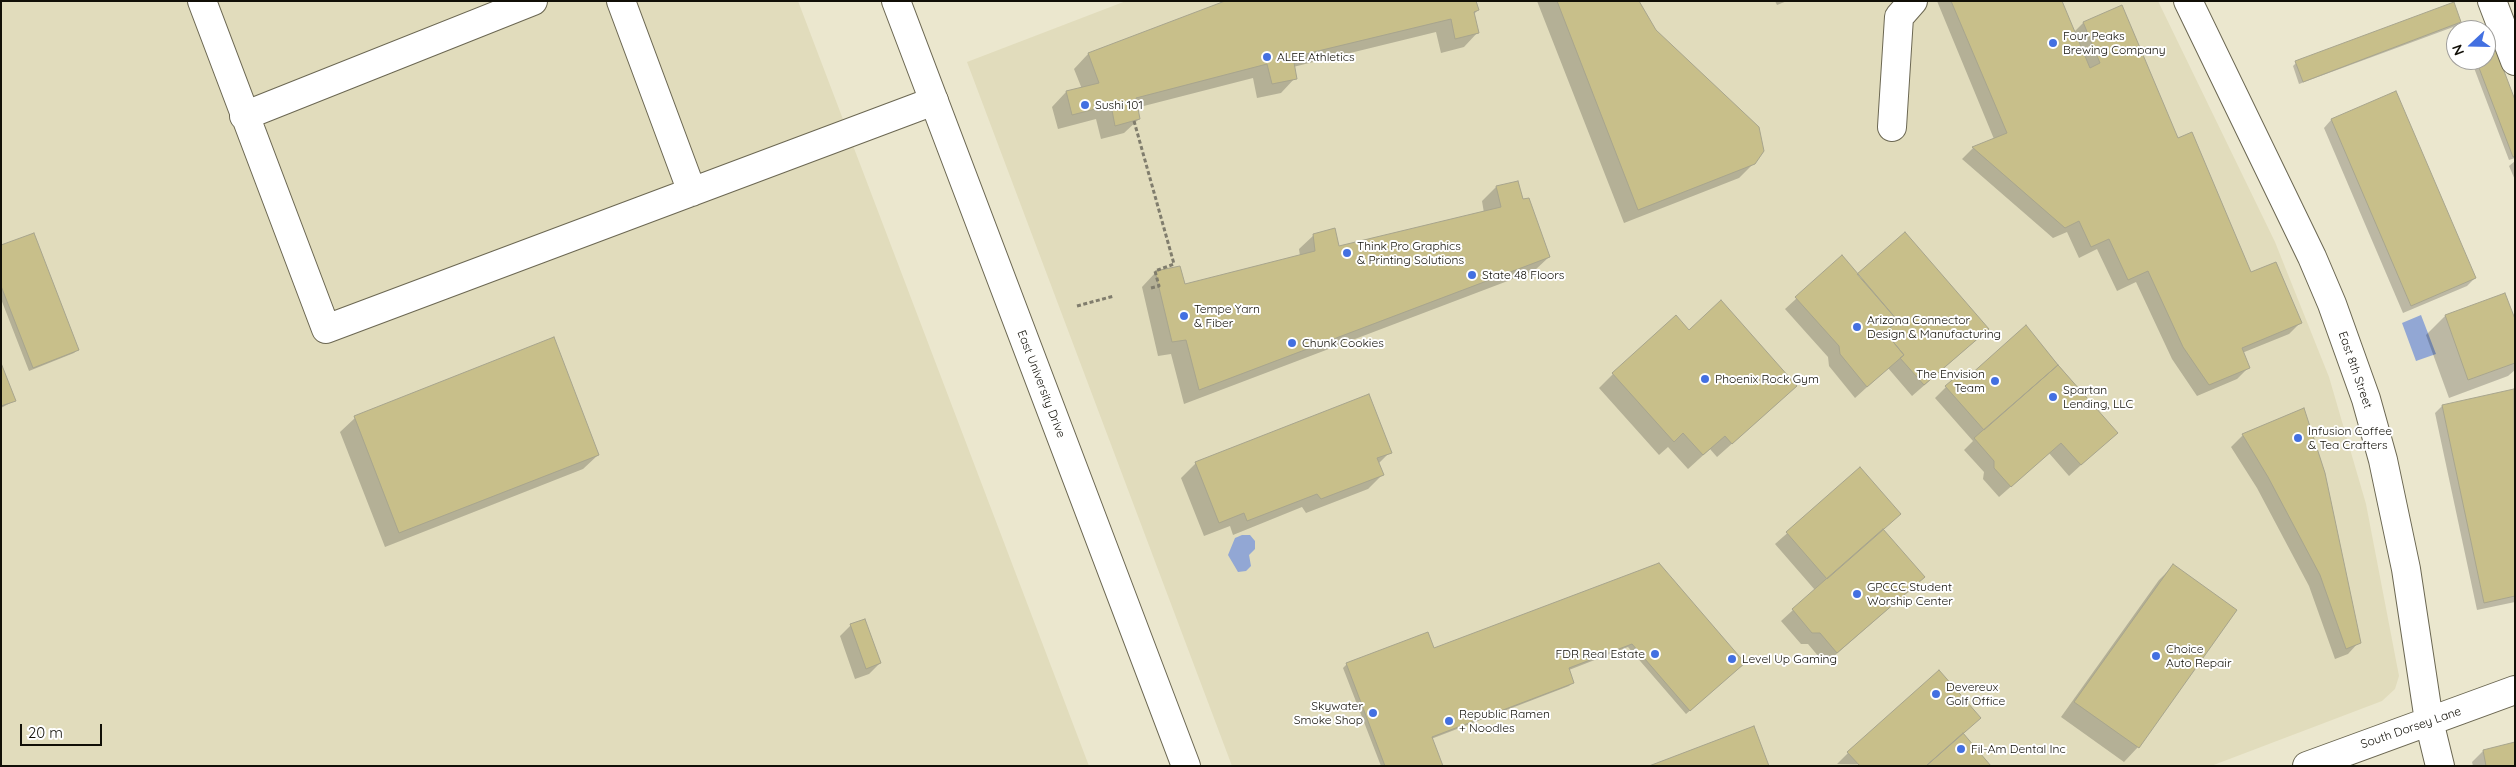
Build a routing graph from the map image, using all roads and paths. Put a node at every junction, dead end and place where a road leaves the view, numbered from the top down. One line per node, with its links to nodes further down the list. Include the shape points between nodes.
1 (202, 1): 10 (street)
2 (533, 1): 10 (street)
3 (621, 1): 13 (street)
4 (896, 1): 9 (street, East University Drive)
5 (1913, 1): 12 (street, via 1899,17)
6 (2188, 1): 18 (street, East 8th Street, via 2312,257 2362,390 2383,460 2406,569)
7 (2492, 1): 8 (street)
8 (2515, 61)
9 (934, 101): 13 (street); 19 (street, East University Drive)
10 (244, 116): 13 (street, via 326,329)
11 (1134, 121): 14 (path, via 1174,264 1155,271 1159,286)
12 (1892, 127)
13 (692, 192)
14 (1151, 288)
15 (1114, 296): 16 (path)
16 (1077, 306)
17 (2515, 690): 18 (street, South Dorsey Lane)
18 (2430, 721): 20 (street, South Dorsey Lane); 21 (street, East 8th Street)
19 (1186, 766)
20 (2307, 766)
21 (2440, 766)

